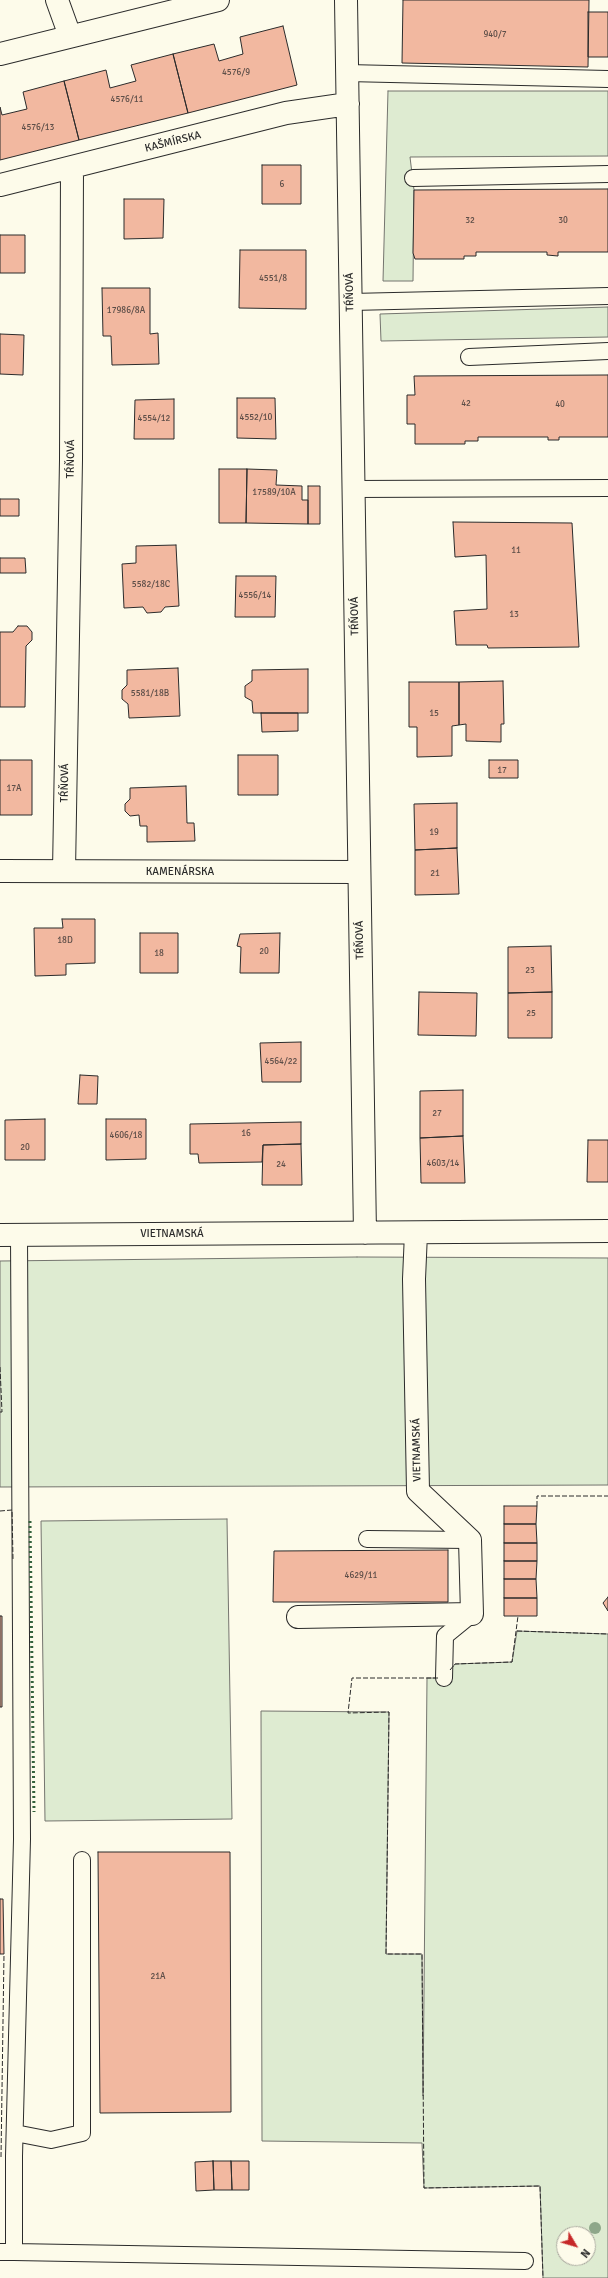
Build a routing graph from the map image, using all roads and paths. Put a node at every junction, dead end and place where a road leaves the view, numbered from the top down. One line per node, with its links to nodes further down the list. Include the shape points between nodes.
1 (57, 0): 4 (street)
2 (218, 0): 4 (street)
3 (346, 0): 6 (street, TŔŇOVÁ)
4 (70, 36): 5 (street)
5 (0, 54)
6 (347, 73): 7 (lane); 8 (street, TŔŇOVÁ)
7 (608, 79)
8 (348, 104): 9 (street, KAŠMÍRSKA, via 286,113); 14 (street, TŔŇOVÁ)
9 (72, 167): 12 (street, KAŠMÍRSKA); 20 (street, TŔŇOVÁ, via 71,460)
10 (608, 174): 11 (lane)
11 (414, 178)
12 (0, 185)
13 (608, 296): 14 (lane)
14 (351, 302): 18 (street, TŔŇOVÁ)
15 (608, 351): 16 (lane)
16 (469, 357)
17 (608, 488): 18 (lane)
18 (354, 489): 21 (street, TŔŇOVÁ)
19 (0, 871): 20 (street, KAMENÁRSKA)
20 (64, 871): 21 (street, KAMENÁRSKA)
21 (359, 872): 23 (street, TŔŇOVÁ)
22 (608, 1231): 24 (street, VIETNAMSKÁ)
23 (364, 1232): 24 (street, VIETNAMSKÁ); 25 (street, VIETNAMSKÁ)
24 (416, 1233): 27 (street, VIETNAMSKÁ, via 414,1279 418,1491)
25 (9, 1235): 32 (lane, via 22,1840)
26 (367, 1539): 27 (lane)
27 (470, 1540): 28 (street)
28 (472, 1614): 29 (street); 30 (lane, via 445,1636)
29 (298, 1617)
30 (444, 1678)
31 (82, 1860): 32 (lane, via 82,2133 51,2140)
32 (15, 2133): 33 (lane)
33 (7, 2252): 34 (lane)
34 (525, 2261)

